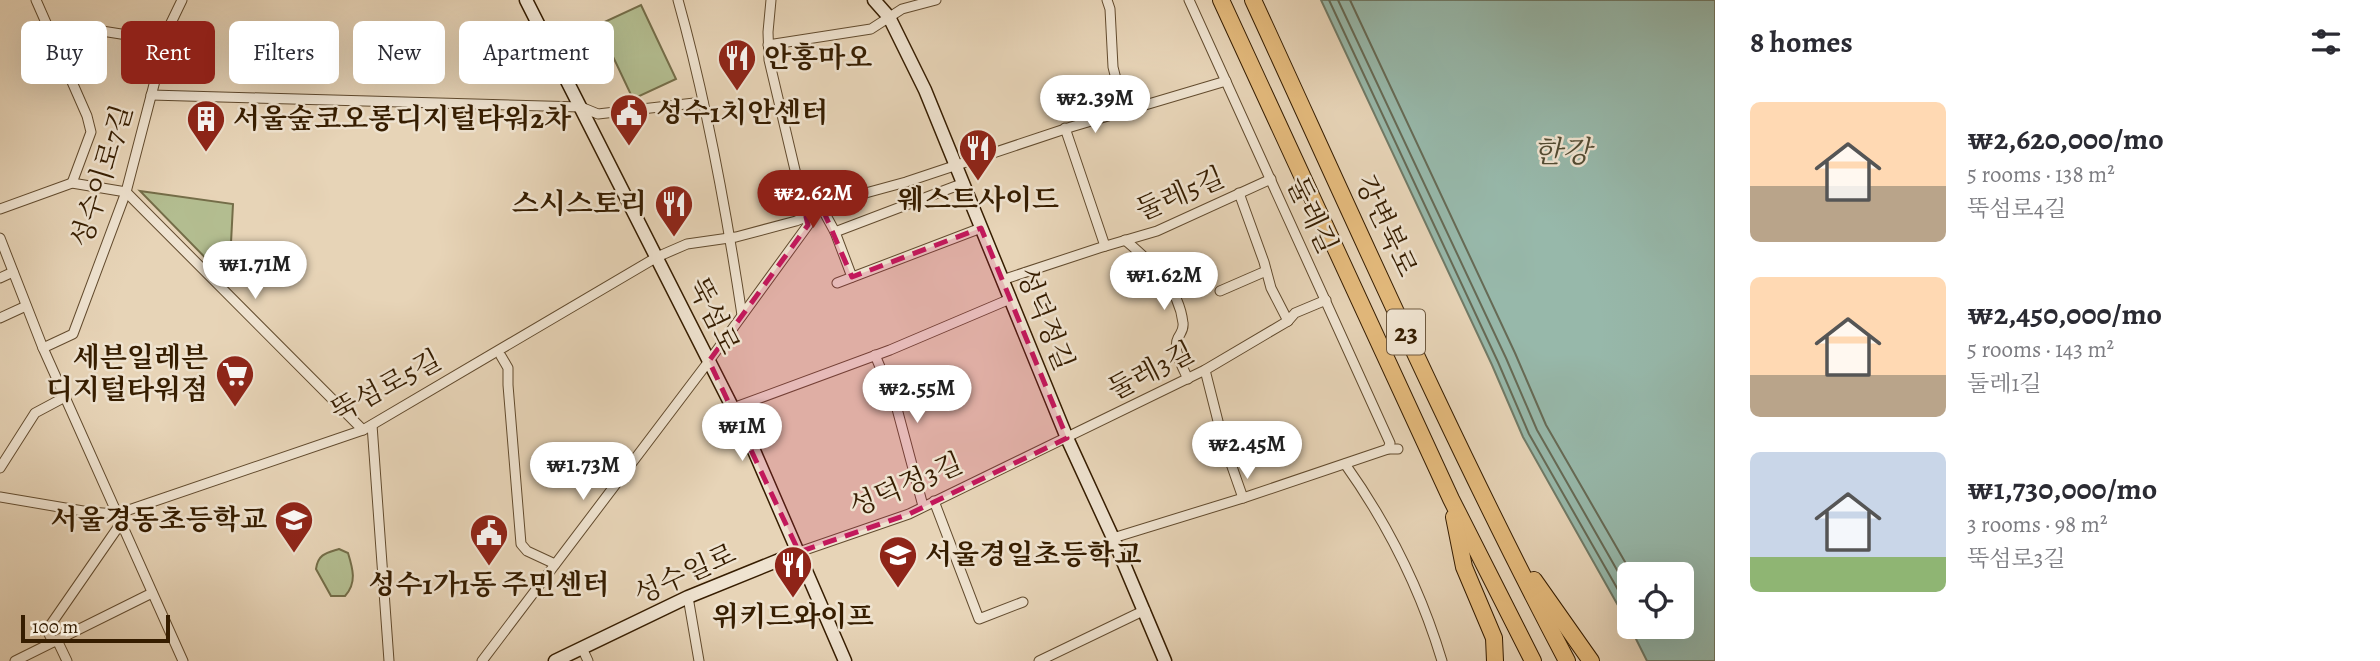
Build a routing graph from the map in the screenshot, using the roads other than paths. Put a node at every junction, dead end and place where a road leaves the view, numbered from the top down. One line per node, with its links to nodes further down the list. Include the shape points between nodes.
1 (36, 0): 13 (street)
2 (182, 0): 14 (street, 성수이로7길)
3 (526, 0): 21 (street, 뚝섬로)
4 (678, 0): 20 (street)
5 (771, 0): 15 (street)
6 (874, 0): 12 (street, 성덕정길)
7 (936, 0): 12 (street)
8 (1107, 0): 22 (street)
9 (1189, 0): 16 (street, 둘레길)
10 (1221, 0): 68 (highway, 강변북로 / 23)
11 (1253, 0): 72 (highway, 강변북로 / 23)
12 (889, 17): 15 (street, via 871,29); 24 (street, 성덕정길)
13 (45, 21)
14 (172, 21)
15 (768, 45): 32 (street)
16 (1226, 81): 22 (street, 뚝섬로5길); 25 (street, 둘레길)
17 (73, 84): 26 (street, via 91,132)
18 (155, 84): 19 (street, 성수이로7길)
19 (152, 95): 21 (street); 28 (street, 성수이로7길)
20 (703, 102): 21 (street, via 598,114); 36 (street)
21 (581, 107): 40 (street, 뚝섬로)
22 (1124, 111): 23 (street, 뚝섬로5길)
23 (1065, 128): 24 (street, 뚝섬로5길); 38 (street, 둘레5길)
24 (956, 165): 27 (street, 성덕정길); 31 (street, 뚝섬로5길)
25 (1271, 179): 29 (street, 둘레5길); 49 (street, 둘레길)
26 (72, 183): 28 (street); 30 (street)
27 (964, 183): 33 (street, 성덕정길); 34 (street)
28 (126, 192): 54 (street, 성수이로7길, via 73,334); 62 (street)
29 (1240, 193): 37 (street, 둘레5길, via 1157,231); 41 (street)
30 (0, 209)
31 (823, 210): 32 (street, 뚝섬로5길); 34 (street)
32 (806, 217): 36 (street, 뚝섬로5길); 51 (street, via 808,225)
33 (981, 228): 43 (street); 45 (street, 성덕정길)
34 (835, 232): 43 (street)
35 (0, 237): 39 (street)
36 (730, 238): 40 (street, 뚝섬로5길, via 687,244); 51 (street)
37 (1125, 240): 38 (street, 둘레5길); 59 (street, via 1168,283 1184,326 1177,344)
38 (1105, 246): 45 (street, 둘레5길)
39 (3, 255): 42 (street)
40 (657, 257): 57 (street, 뚝섬로); 62 (street, 뚝섬로5길)
41 (1266, 271): 47 (street); 53 (street)
42 (13, 272): 44 (street); 50 (street)
43 (852, 277): 46 (street)
44 (0, 278)
45 (1002, 280): 48 (street, 성덕정길)
46 (837, 283)
47 (1220, 291)
48 (1010, 299): 55 (street); 63 (street, 성덕정길)
49 (1326, 300): 53 (street, 둘레3길, via 1295,313); 64 (street, 둘레길, via 1393,449)
50 (26, 306): 52 (street); 54 (street)
51 (742, 315): 57 (street)
52 (0, 317)
53 (1288, 321): 58 (street, 둘레3길)
54 (43, 348): 60 (street)
55 (876, 355): 61 (street); 70 (street, via 896,405)
56 (501, 356): 75 (street, via 508,368 521,544)
57 (709, 361): 61 (street, 뚝섬로); 75 (street)
58 (1205, 370): 59 (street, 둘레3길); 67 (street)
59 (1188, 379): 63 (street, 둘레3길)
60 (65, 397): 65 (street, via 35,413); 71 (street)
61 (733, 408): 74 (street, 뚝섬로)
62 (367, 427): 71 (street, 뚝섬로5길); 85 (street)
63 (1067, 438): 69 (street, 성덕정3길); 73 (street, 성덕정길)
64 (1345, 464): 67 (street); 93 (street, via 1399,554)
65 (0, 468)
66 (0, 497): 71 (street)
67 (1243, 498): 73 (street)
68 (1451, 499): 94 (highway, via 1464,567 1494,638); 95 (highway, 강변북로 / 23)
69 (934, 501): 70 (street, 성덕정3길); 78 (street, via 979,619)
70 (923, 506): 74 (street, 성덕정3길)
71 (119, 518): 76 (street); 80 (street, via 47,630)
72 (1500, 532): 96 (highway, 강변북로 / 23); 97 (highway)
73 (1113, 538): 79 (street, 성덕정길)
74 (799, 552): 77 (street, 성수일로); 90 (street, 뚝섬로)
75 (555, 564): 86 (street)
76 (152, 593): 80 (street); 84 (street)
77 (688, 597): 81 (street, 성수일로); 89 (street)
78 (1023, 602)
79 (1144, 610): 91 (street); 92 (street, 성덕정길)
80 (55, 641): 82 (street); 83 (street)
81 (582, 648): 87 (street, 성수일로); 88 (street)
82 (15, 661)
83 (67, 661)
84 (181, 661)
85 (389, 661)
86 (482, 661)
87 (555, 661)
88 (588, 661)
89 (699, 661)
90 (845, 661)
91 (1039, 661)
92 (1165, 661)
93 (1442, 661)
94 (1494, 661)
95 (1532, 661)
96 (1567, 661)
97 (1591, 661)

